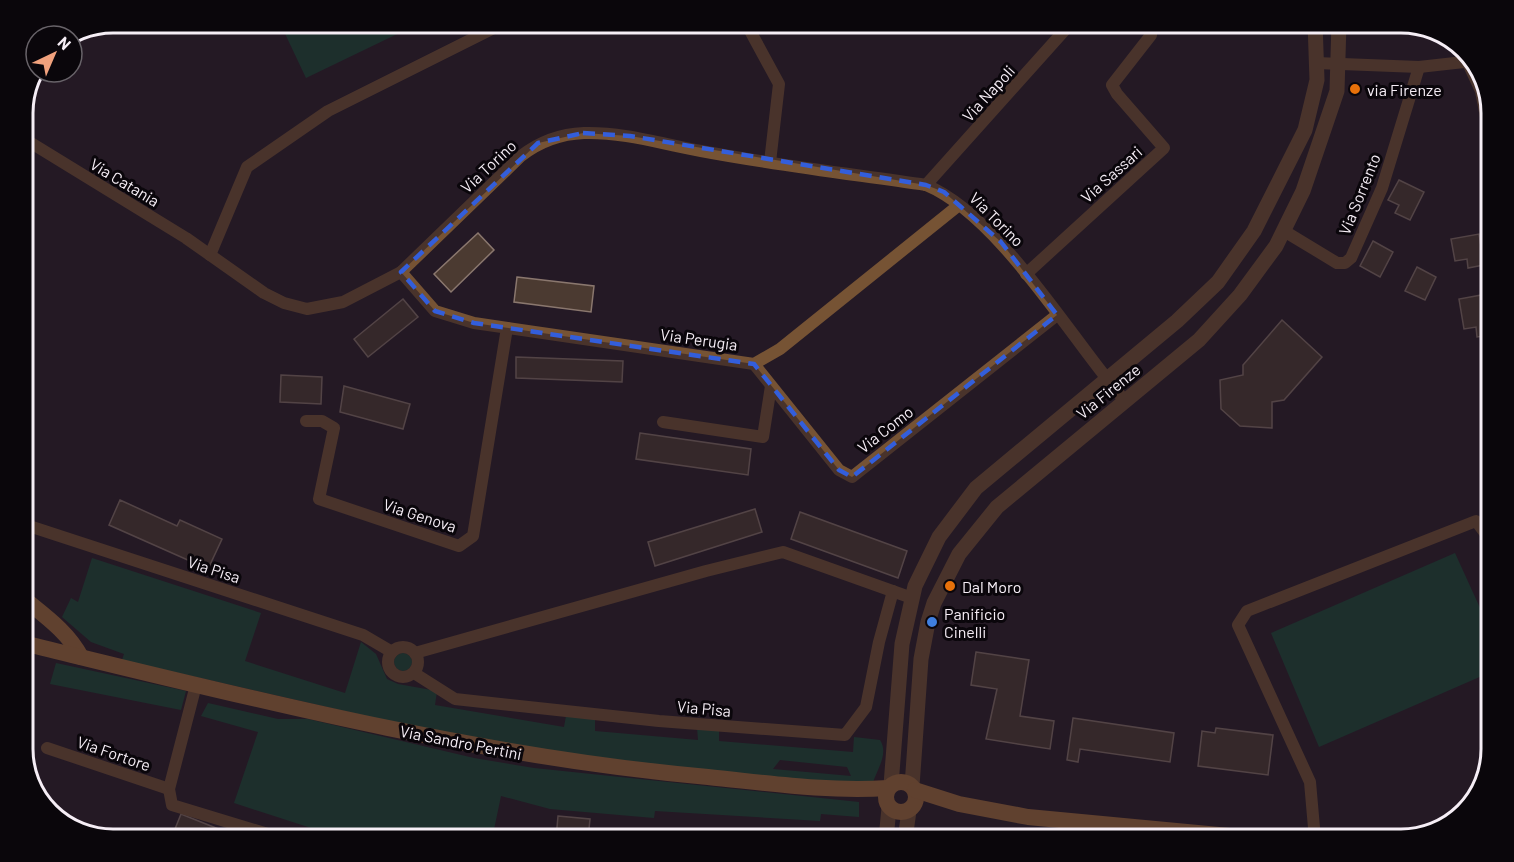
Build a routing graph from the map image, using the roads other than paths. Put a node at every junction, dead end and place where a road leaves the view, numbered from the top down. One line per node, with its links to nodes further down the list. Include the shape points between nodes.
1 (484, 33): 16 (street, via 328,111 247,167)
2 (751, 33): 12 (street, via 779,84)
3 (1062, 33): 13 (street, Via Napoli)
4 (1315, 33): 7 (street, Via Firenze)
5 (1338, 33): 9 (street, Via Firenze)
6 (1151, 35): 18 (street, Via Sassari, via 1112,85 1164,148)
7 (1316, 63): 9 (street); 22 (street, Via Firenze, via 1317,80 1305,130 1254,231 1218,282)
8 (1464, 63): 10 (street)
9 (1337, 66): 10 (street); 15 (street, Via Firenze, via 1337,91 1303,191)
10 (1419, 67): 15 (street, Via Sorrento, via 1382,188 1351,258 1337,263)
11 (33, 144): 16 (street, Via Catania)
12 (770, 162): 13 (street, Via Torino); 17 (street, Via Torino, via 630,136 583,133 538,143)
13 (926, 185): 14 (street, Via Torino, via 944,192)
14 (959, 205): 18 (street, Via Torino, via 1001,243); 21 (street, Via Perugia, via 780,349)
15 (1284, 231): 24 (street, Via Firenze, via 1240,296 1205,333)
16 (210, 255): 17 (street, Via Torino, via 264,293 307,309 343,302)
17 (401, 272): 20 (street, Via Perugia, via 435,310 474,323)
18 (1026, 274): 19 (street, Via Torino)
19 (1057, 315): 22 (street, Via Torino); 23 (street, Via Como, via 852,477 839,470)
20 (507, 328): 21 (street, Via Perugia); 25 (street, Via Genova, via 473,536 459,546 319,499 334,428 322,421)
21 (754, 364): 23 (street, Via Como)
22 (1107, 380): 24 (street, Via Torino); 30 (street, Via Firenze, via 976,488 939,537)
23 (771, 386): 26 (street, via 763,437)
24 (1125, 401): 39 (street, Via Firenze, via 997,507 959,554 928,622 921,659)
25 (306, 422)
26 (663, 422)
27 (33, 527): 33 (street, Via Pisa, via 363,635)
28 (1481, 527): 48 (street, via 1476,520 1247,611 1238,625 1310,782)
29 (893, 591): 30 (street); 34 (street, via 783,552); 36 (street, Via Pisa, via 866,707 845,735 659,721 455,699)
30 (912, 598): 41 (street, Via Firenze, via 902,644)
31 (33, 606): 35 (main road, via 58,626)
32 (33, 645): 35 (main road, Via Sandro Pertini)
33 (392, 652): 34 (street, via 406,647); 36 (street, via 388,661 390,671 399,677)
34 (415, 653): 36 (street, via 418,663)
35 (81, 657): 37 (main road, Via Sandro Pertini)
36 (414, 673)
37 (196, 685): 40 (street, Via Fortore); 41 (main road, Via Sandro Pertini, via 509,752 644,771)
38 (47, 748): 40 (street, Via Fortore)
39 (913, 788): 41 (main road, Via Sandro Pertini, via 902,782); 42 (main road, Via Sandro Pertini); 43 (main road, via 916,799)
40 (170, 789): 44 (street, via 172,805)
41 (889, 796): 43 (main road, Via Sandro Pertini, via 899,813); 45 (street, Via Firenze)
42 (959, 804): 43 (main road, Via Sandro Pertini); 47 (main road, Via Sandro Pertini, via 1028,817)
43 (911, 809): 46 (street)
44 (249, 829)
45 (887, 829)
46 (907, 829)
47 (1150, 829)
48 (1314, 829)

